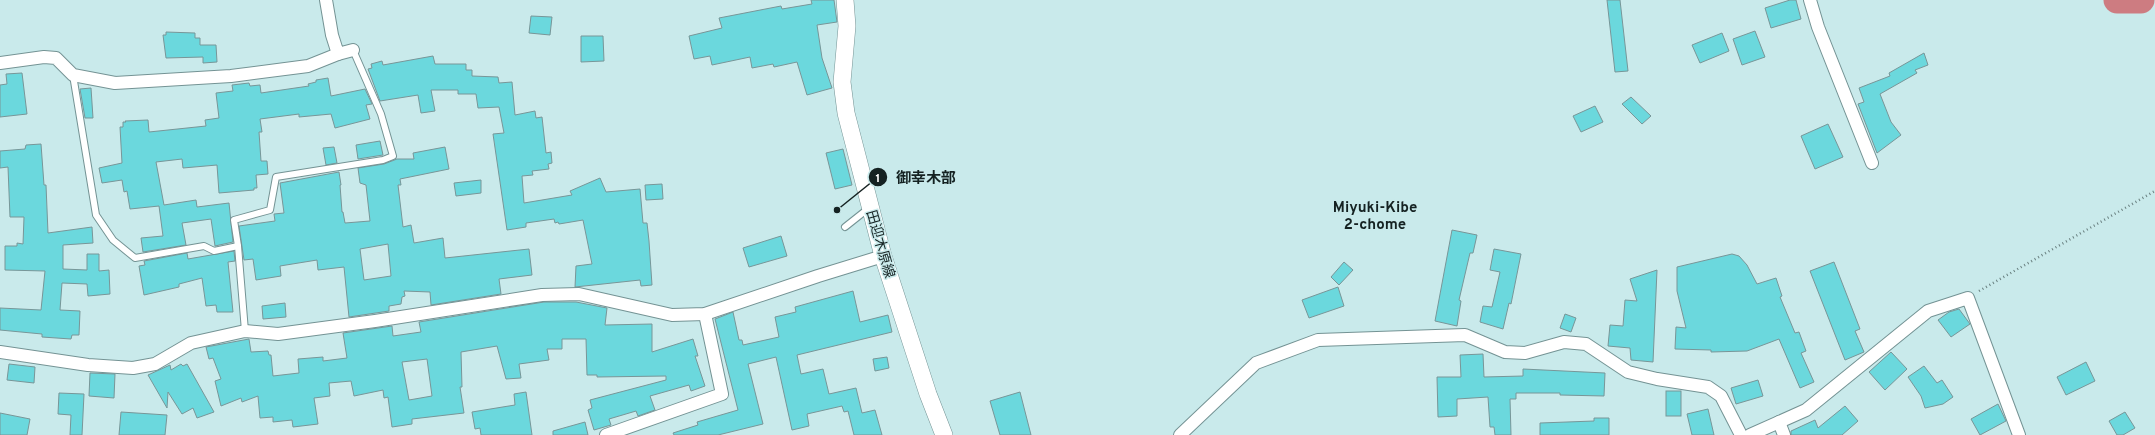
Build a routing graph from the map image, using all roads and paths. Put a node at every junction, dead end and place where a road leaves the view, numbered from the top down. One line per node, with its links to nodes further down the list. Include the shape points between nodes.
1 (326, 0): 5 (street)
2 (845, 0): 10 (main road, 田迎木原線, via 847,26 842,82 846,114)
3 (1810, 0): 8 (street, via 1818,27)
4 (354, 50): 5 (street); 12 (lane, via 381,114 393,156 383,160 276,177 270,210 234,220)
5 (338, 54): 7 (street, via 308,66 231,76 115,83)
6 (0, 63): 7 (street, via 44,57 56,58)
7 (73, 75): 12 (lane, via 96,215 113,240 135,258 204,246 214,251)
8 (1872, 163)
9 (2155, 191): 14 (path)
10 (870, 207): 11 (lane); 13 (main road, 田迎木原線)
11 (845, 227)
12 (238, 246): 16 (lane)
13 (883, 256): 15 (street); 20 (main road, 田迎木原線)
14 (1968, 298): 18 (street, via 1928,311 1806,410); 25 (street)
15 (705, 314): 16 (street, via 672,315 579,294 542,295 278,334); 19 (street, via 722,394)
16 (245, 331): 17 (street, via 198,341 155,364 133,368 88,365)
17 (0, 352)
18 (1779, 422): 23 (street); 24 (street)
19 (606, 435)
20 (944, 435)
21 (1180, 435): 22 (street, via 1256,363 1318,340 1465,335 1504,352 1525,353 1564,342 1586,344 1628,372 1708,387 1721,396)
22 (1741, 435)
23 (1750, 435)
24 (1784, 435)
25 (2019, 435)

